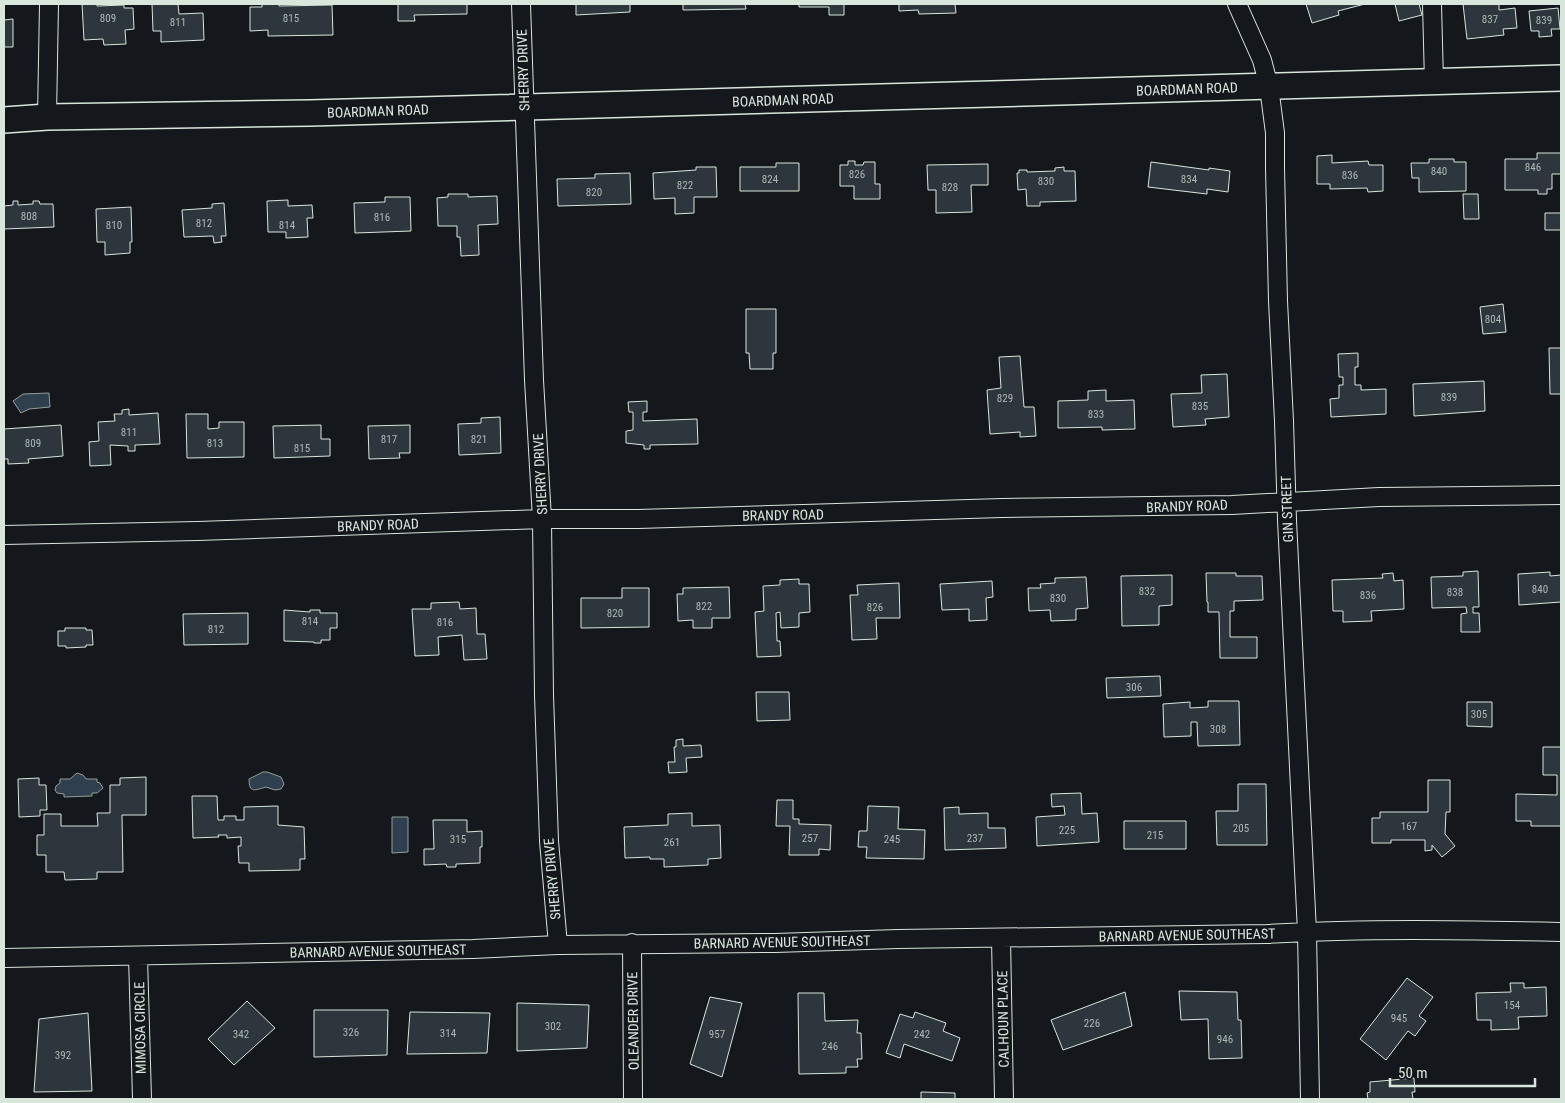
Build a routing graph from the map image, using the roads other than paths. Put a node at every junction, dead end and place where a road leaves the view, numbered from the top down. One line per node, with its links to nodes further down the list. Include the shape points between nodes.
1 (49, 4): 9 (street)
2 (521, 4): 8 (street, SHERRY DRIVE)
3 (1237, 4): 7 (street, GIN STREET, via 1262,60)
4 (1432, 4): 6 (street)
5 (1561, 78): 6 (street, BOARDMAN ROAD)
6 (1434, 82): 7 (street, BOARDMAN ROAD)
7 (1270, 87): 8 (street, BOARDMAN ROAD); 12 (street, GIN STREET, via 1276,133 1277,272)
8 (524, 107): 9 (street, BOARDMAN ROAD); 13 (street, SHERRY DRIVE)
9 (47, 117): 10 (street, BOARDMAN ROAD)
10 (4, 120)
11 (1561, 494): 12 (street, BRANDY ROAD)
12 (1287, 502): 13 (street, BRANDY ROAD); 15 (street, GIN STREET)
13 (542, 519): 14 (street, BRANDY ROAD); 19 (street, SHERRY DRIVE, via 548,841)
14 (4, 535)
15 (1307, 932): 16 (street, BARNARD AVENUE SOUTHEAST, via 1444,929); 17 (street, BARNARD AVENUE SOUTHEAST); 25 (street, GIN STREET)
16 (1561, 932)
17 (1001, 938): 18 (street, BARNARD AVENUE SOUTHEAST); 24 (street, CALHOUN PLACE)
18 (632, 943): 19 (street, BARNARD AVENUE SOUTHEAST); 23 (street, OLEANDER DRIVE)
19 (558, 944): 20 (street, BARNARD AVENUE SOUTHEAST, via 473,949)
20 (138, 956): 21 (street, BARNARD AVENUE SOUTHEAST); 22 (street, MIMOSA CIRCLE)
21 (4, 958)
22 (142, 1099)
23 (633, 1099)
24 (1004, 1099)
25 (1310, 1099)

